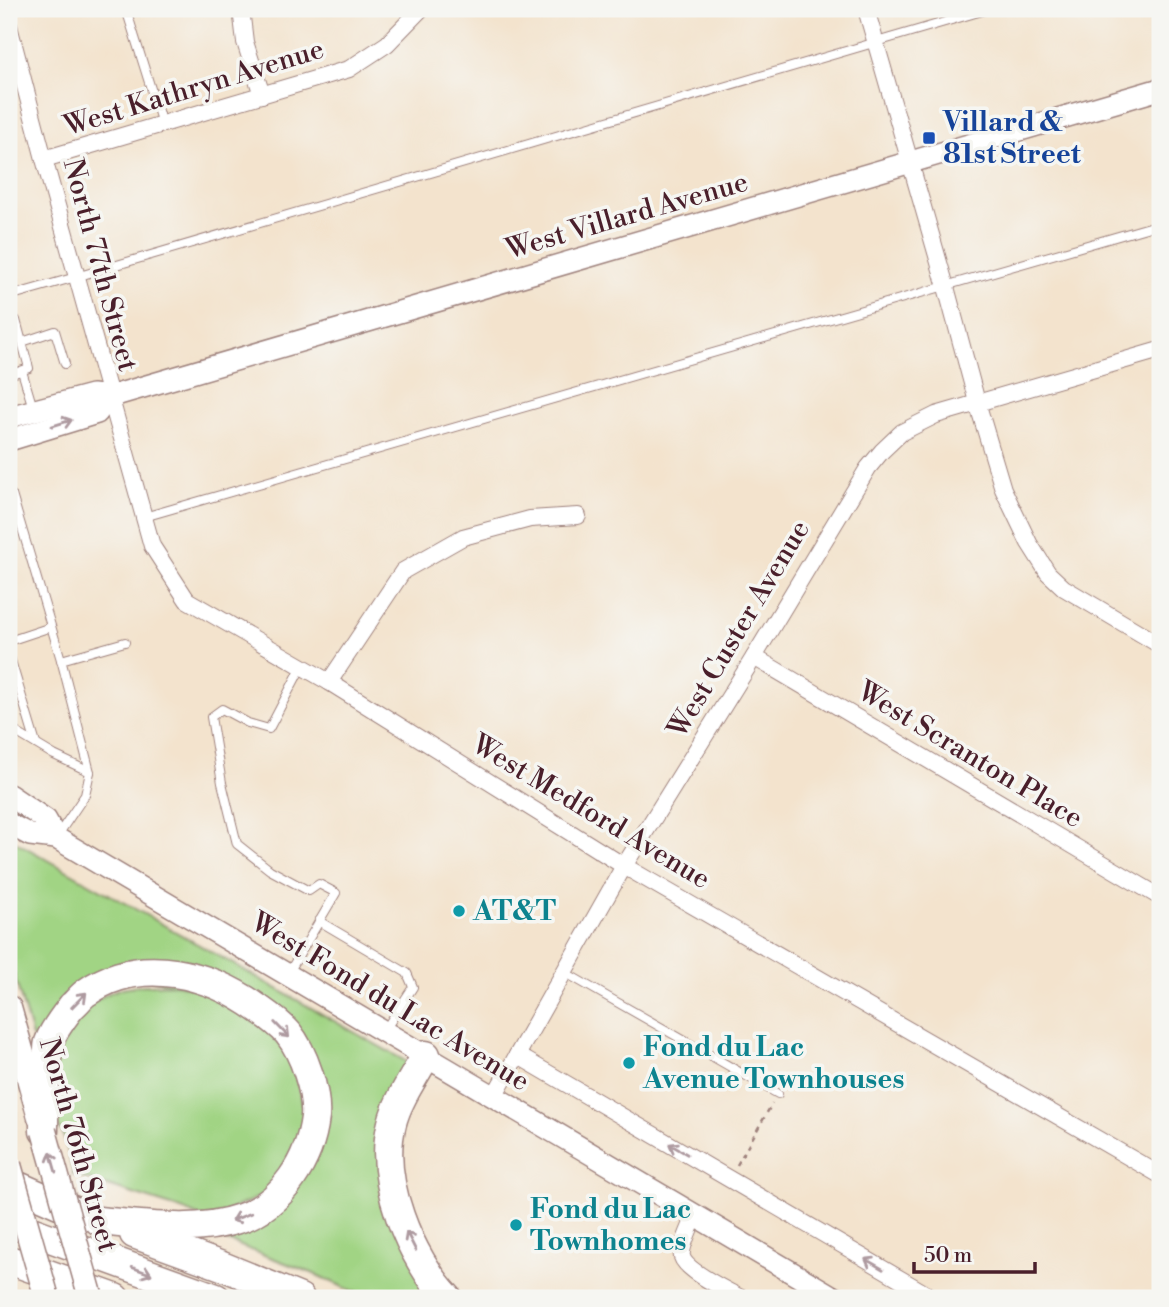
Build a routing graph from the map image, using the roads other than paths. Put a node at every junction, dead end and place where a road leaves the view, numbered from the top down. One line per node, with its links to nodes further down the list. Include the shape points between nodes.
1 (126, 9): 10 (lane)
2 (240, 9): 9 (street)
3 (421, 9): 9 (street, West Kathryn Avenue, via 387,44 349,69)
4 (866, 9): 7 (street)
5 (989, 9): 7 (lane)
6 (9, 26): 11 (street, North 77th Street)
7 (875, 42): 12 (street); 14 (lane)
8 (1160, 89): 12 (street, West Villard Avenue)
9 (262, 95): 10 (street, West Kathryn Avenue)
10 (162, 124): 11 (street, West Kathryn Avenue)
11 (44, 159): 14 (street, North 77th Street)
12 (910, 162): 15 (street); 23 (street, West Villard Avenue)
13 (1160, 225): 15 (lane)
14 (76, 277): 16 (lane); 23 (street, North 77th Street)
15 (946, 287): 24 (street); 30 (lane)
16 (9, 296)
17 (16, 320): 18 (lane)
18 (22, 342): 20 (lane, via 55,331); 21 (lane, via 29,369)
19 (1160, 350): 24 (street, West Custer Avenue)
20 (65, 364)
21 (22, 371): 22 (lane); 25 (lane)
22 (9, 375)
23 (109, 397): 25 (street, West Villard Avenue, via 92,395); 27 (street, West Villard Avenue, one-way to 23, via 97,413); 30 (street, West Medford Avenue)
24 (977, 402): 34 (street, via 1003,489 1048,573 1064,588); 36 (street, West Custer Avenue, via 902,432 882,450)
25 (34, 411): 26 (street, West Villard Avenue)
26 (9, 417)
27 (9, 440)
28 (9, 492): 31 (lane)
29 (578, 516): 39 (street, via 530,519 463,537 403,571)
30 (144, 517): 38 (street, West Medford Avenue, via 152,546 187,600)
31 (51, 628): 32 (lane); 37 (lane)
32 (9, 641)
33 (125, 642): 37 (lane)
34 (1160, 645)
35 (9, 654): 41 (lane)
36 (754, 657): 46 (street, West Custer Avenue); 47 (street, West Scranton Place)
37 (61, 660): 42 (lane)
38 (302, 666): 39 (street, West Medford Avenue); 48 (lane, via 269,729 222,709 211,717 237,844 270,870 309,891 319,884 336,893)
39 (330, 682): 46 (street, West Medford Avenue)
40 (9, 728): 41 (lane)
41 (36, 744): 42 (lane)
42 (90, 772): 45 (lane, via 85,795)
43 (9, 795): 45 (street, West Fond du Lac Avenue, via 46,820)
44 (9, 824): 45 (street, West Fond du Lac Avenue, via 30,835)
45 (56, 838): 50 (street, West Fond du Lac Avenue)
46 (624, 866): 49 (street, West Custer Avenue); 59 (street, West Medford Avenue)
47 (1160, 897)
48 (319, 921): 50 (lane); 52 (lane, via 407,973 412,987)
49 (564, 972): 54 (street, West Custer Avenue); 55 (lane)
50 (288, 974): 52 (street, West Fond du Lac Avenue)
51 (9, 1008): 57 (main road, North 76th Street)
52 (385, 1031): 53 (street, West Fond du Lac Avenue)
53 (426, 1055): 56 (street, West Fond du Lac Avenue); 70 (highway, one-way to 53, via 401,1222 388,1171 394,1117)
54 (517, 1055): 56 (street, West Custer Avenue); 73 (street, West Fond du Lac Avenue, one-way to 54)
55 (778, 1094)
56 (494, 1096): 61 (street, West Fond du Lac Avenue)
57 (44, 1131): 62 (highway, one-way to 62, via 48,1043 65,1014 86,992 130,973 182,973 219,985 247,1000 287,1032 305,1061 315,1115 309,1145 286,1186 266,1206 210,1226); 66 (main road, North 76th Street, one-way to 57, bridge)
58 (9, 1165): 65 (main road, bridge)
59 (1160, 1175)
60 (9, 1182): 62 (highway)
61 (695, 1215): 71 (street, via 682,1259); 72 (street, West Fond du Lac Avenue)
62 (99, 1221): 69 (highway)
63 (9, 1223): 68 (highway, one-way to 68)
64 (9, 1260): 67 (highway)
65 (47, 1298)
66 (91, 1298)
67 (115, 1298)
68 (216, 1298)
69 (300, 1298)
70 (448, 1298)
71 (741, 1298)
72 (835, 1298)
73 (933, 1298)

